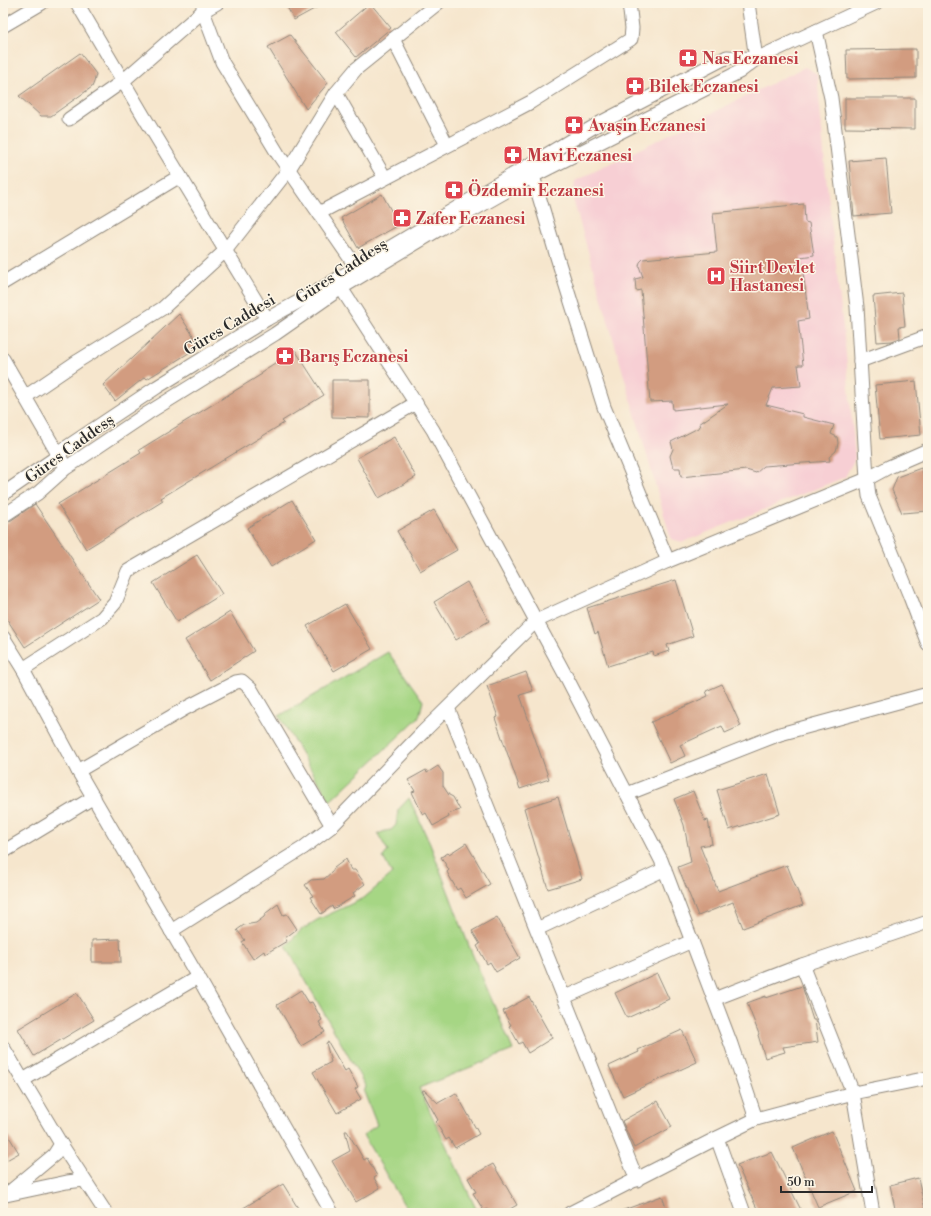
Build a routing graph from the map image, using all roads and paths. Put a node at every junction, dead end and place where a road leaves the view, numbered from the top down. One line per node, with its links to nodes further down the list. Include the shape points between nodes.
1 (42, 3): 9 (street)
2 (77, 3): 13 (street)
3 (217, 3): 8 (street)
4 (438, 3): 11 (street)
5 (629, 3): 16 (street, via 631,39 531,102)
6 (748, 3): 12 (street)
7 (869, 4): 10 (street)
8 (203, 7): 13 (street); 17 (street, via 222,62)
9 (3, 26)
10 (816, 31): 12 (street); 29 (street, via 831,98 857,307)
11 (393, 39): 14 (street, via 356,69); 16 (street)
12 (756, 59): 19 (street, Güres Caddesş, via 740,72); 23 (street, Güres Caddesi, via 727,58 607,119)
13 (123, 81): 15 (street); 18 (street)
14 (336, 93): 17 (street); 20 (street)
15 (69, 119)
16 (447, 145): 20 (street)
17 (289, 169): 21 (street); 22 (street)
18 (180, 176): 22 (street); 24 (street)
19 (533, 176): 23 (street, Güres Caddesş); 38 (street, via 604,407)
20 (386, 178): 21 (street)
21 (319, 212): 23 (street)
22 (225, 251): 26 (street); 30 (street, via 162,308)
23 (360, 271): 25 (street, Güres Caddesş); 26 (street, Güres Caddesi)
24 (3, 282)
25 (341, 288): 31 (street); 34 (street, Güres Caddesş, via 275,334 148,413)
26 (267, 319): 33 (street, Güres Caddesi, via 157,387 64,449)
27 (928, 336): 29 (street)
28 (3, 359): 30 (street)
29 (860, 361): 35 (street)
30 (25, 397): 33 (street)
31 (416, 403): 39 (street, via 434,430); 42 (street, via 128,571 115,603 102,618)
32 (928, 450): 35 (street)
33 (58, 456): 34 (street); 36 (street, Güres Caddesi)
34 (66, 468): 37 (street, Güres Caddesş, via 38,493)
35 (867, 479): 38 (street); 41 (street, via 869,496)
36 (3, 494)
37 (3, 516)
38 (668, 561): 39 (street)
39 (536, 621): 44 (street); 46 (street)
40 (3, 637): 42 (street)
41 (928, 644)
42 (23, 669): 45 (street)
43 (928, 694): 46 (street, via 780,734)
44 (448, 708): 48 (street); 52 (street)
45 (78, 771): 47 (street); 48 (street, via 186,708 242,681 251,689)
46 (627, 794): 50 (street)
47 (94, 797): 49 (street); 53 (street)
48 (332, 826): 53 (street, via 303,848)
49 (3, 852)
50 (665, 869): 52 (street); 54 (street)
51 (928, 922): 55 (street)
52 (537, 929): 57 (street)
53 (171, 931): 56 (street)
54 (692, 941): 57 (street); 58 (street)
55 (802, 965): 58 (street); 62 (street)
56 (198, 977): 61 (street); 70 (street)
57 (565, 998): 67 (street)
58 (714, 999): 63 (street)
59 (3, 1047): 61 (street)
60 (928, 1078): 62 (street)
61 (23, 1080): 65 (street)
62 (853, 1093): 63 (street); 73 (street)
63 (756, 1119): 64 (street)
64 (717, 1138): 67 (street); 72 (street)
65 (61, 1144): 66 (street); 68 (street, via 54,1155)
66 (84, 1180): 68 (street); 69 (street)
67 (637, 1180): 71 (street)
68 (5, 1196)
69 (106, 1213)
70 (332, 1213)
71 (570, 1213)
72 (744, 1213)
73 (873, 1213)

